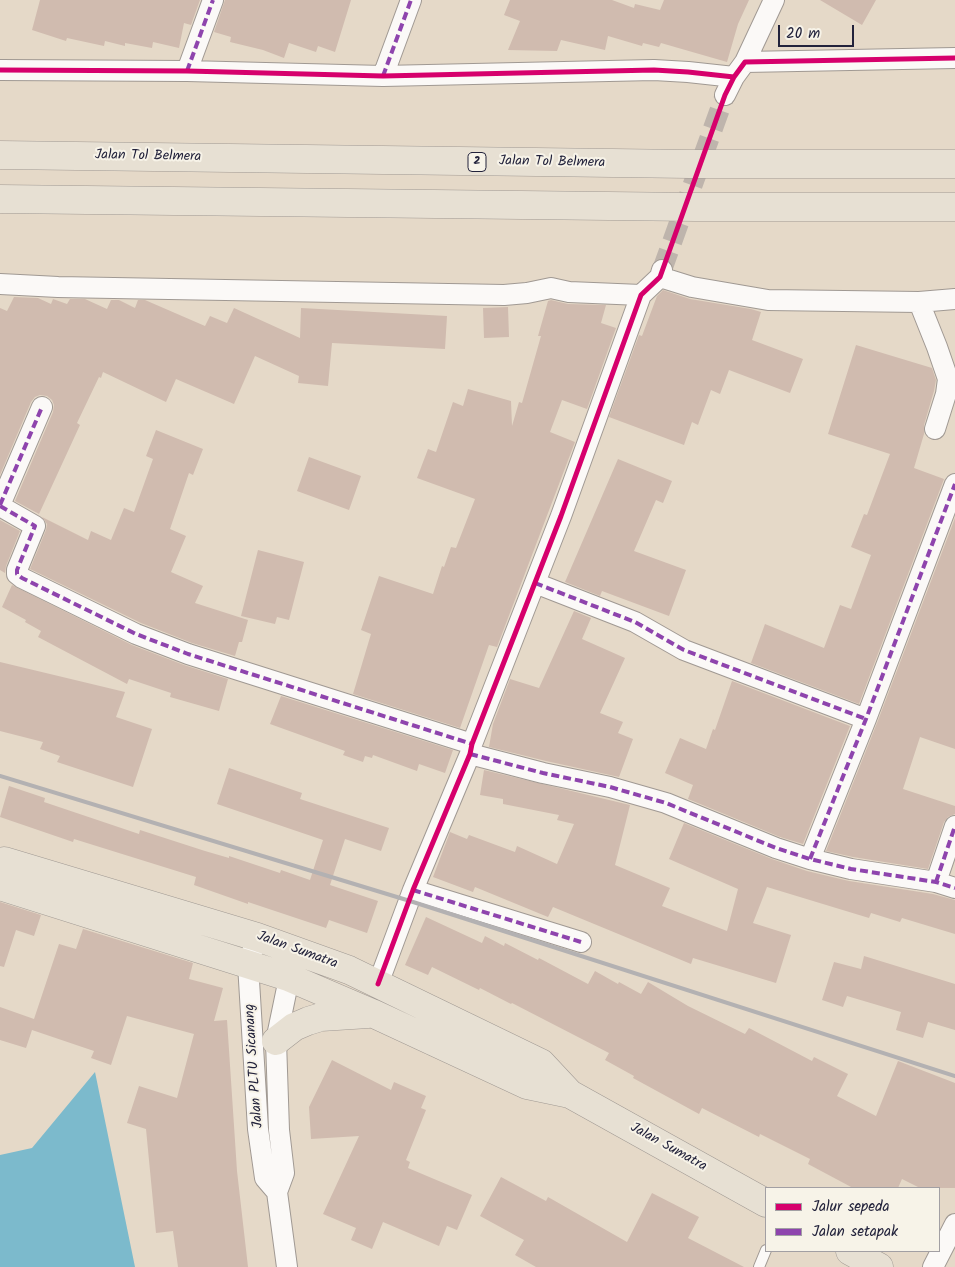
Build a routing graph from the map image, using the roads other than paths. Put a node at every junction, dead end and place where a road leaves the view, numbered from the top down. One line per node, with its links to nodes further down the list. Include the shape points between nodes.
1 (213, 0): 6 (street)
2 (411, 0): 7 (street)
3 (774, 0): 8 (street)
4 (955, 58): 8 (street)
5 (0, 70): 6 (street)
6 (187, 71): 7 (street)
7 (383, 76): 8 (street, via 654,70)
8 (734, 78)
9 (0, 156): 10 (highway, Jalan Tol Belmera / 2)
10 (955, 164)
11 (0, 199): 12 (highway)
12 (955, 207)
13 (0, 284): 14 (street, via 504,295 551,288 569,292)
14 (641, 295): 16 (street, via 661,274 692,287 768,300); 21 (street)
15 (955, 300): 16 (street)
16 (919, 302): 18 (street, via 948,379)
17 (42, 407): 20 (street)
18 (934, 429)
19 (955, 484): 22 (street)
20 (0, 505): 23 (street, via 35,526 16,570 22,578 136,634 188,654)
21 (535, 582): 22 (street, via 635,622 684,650); 23 (street)
22 (866, 719): 25 (street)
23 (471, 749): 25 (street, via 666,803); 30 (street)
24 (955, 826): 27 (street)
25 (810, 859): 27 (street)
26 (0, 862): 31 (highway, Jalan Sumatra)
27 (936, 882): 29 (street)
28 (0, 886): 34 (highway, Jalan Sumatra)
29 (955, 888)
30 (413, 890): 32 (street); 36 (street)
31 (257, 937): 33 (highway, Jalan Sumatra); 34 (street, Jalan PLTU Sicanang)
32 (581, 942)
33 (295, 950): 35 (street, Jalan PLTU Sicanang); 36 (highway, Jalan Sumatra)
34 (248, 964): 35 (highway, Jalan Sumatra); 40 (street, Jalan PLTU Sicanang, via 258,1129 265,1178)
35 (288, 977): 37 (highway, Jalan Sumatra); 38 (street, Jalan PLTU Sicanang)
36 (378, 984): 39 (highway, Jalan Sumatra, via 540,1063)
37 (372, 1014): 38 (highway, via 321,1017 294,1027); 39 (highway, Jalan Sumatra, via 527,1085)
38 (276, 1041): 40 (street, Jalan PLTU Sicanang, via 284,1173)
39 (570, 1094): 41 (highway, Jalan Sumatra)
40 (277, 1192): 45 (street, Jalan PLTU Sicanang)
41 (765, 1202)
42 (955, 1224): 48 (street)
43 (765, 1252): 46 (lane)
44 (852, 1252): 47 (highway)
45 (287, 1267)
46 (759, 1267)
47 (879, 1267)
48 (934, 1267)

